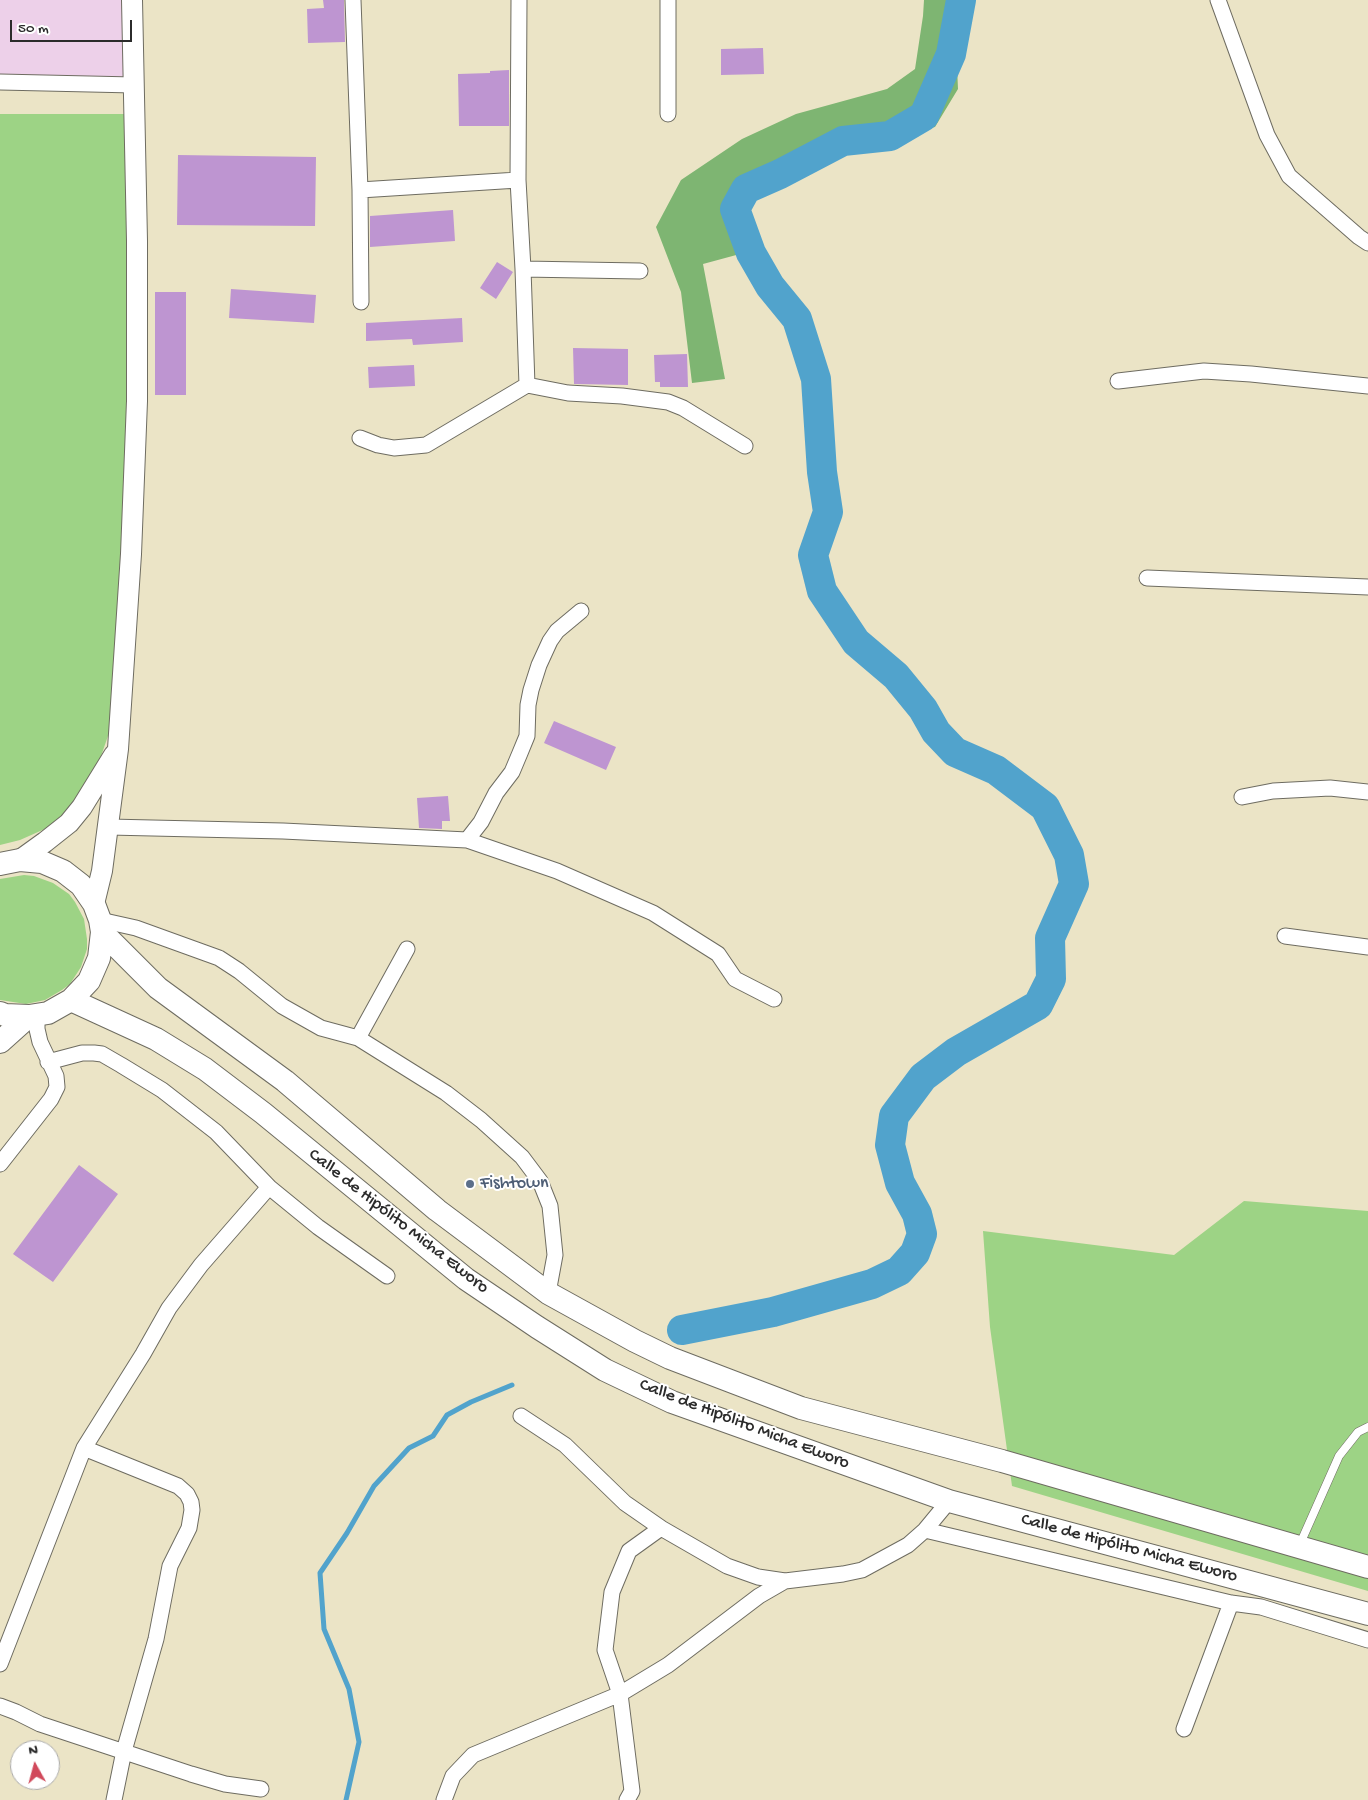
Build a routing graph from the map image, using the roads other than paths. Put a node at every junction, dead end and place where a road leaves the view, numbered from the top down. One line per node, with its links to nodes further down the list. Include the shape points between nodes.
1 (132, 0): 7 (street)
2 (353, 0): 10 (street)
3 (519, 0): 9 (street)
4 (668, 0): 8 (street)
5 (1218, 0): 11 (street, via 1267,135 1288,176)
6 (0, 82): 7 (street)
7 (134, 85): 23 (street, via 138,401 132,554)
8 (668, 114)
9 (518, 180): 10 (street); 12 (street)
10 (360, 190): 14 (street)
11 (1368, 242)
12 (524, 268): 13 (street); 16 (street)
13 (640, 272)
14 (360, 302)
15 (1118, 381): 17 (street, via 1204,372)
16 (527, 385): 18 (street, via 426,445 394,448); 19 (street, via 568,393 668,402)
17 (1368, 386)
18 (360, 438)
19 (745, 446)
20 (1148, 578): 21 (street)
21 (1368, 587)
22 (581, 611): 27 (street, via 550,641 531,690 527,736 512,772)
23 (118, 749): 26 (street); 28 (street, via 69,823 45,842)
24 (1368, 792): 25 (street, via 1330,788 1273,790)
25 (1242, 797)
26 (109, 827): 27 (street, via 283,830); 29 (street)
27 (466, 840): 34 (street, via 557,871 653,913 718,954 735,979)
28 (6, 861): 29 (main road, Calle de Hipólito Micha Eworo, via 42,862 63,871 81,885)
29 (98, 918): 33 (main road, via 99,958 89,982); 37 (street, via 136,928 218,958 282,1006 321,1028); 43 (main road, Calle de Hipólito Micha Eworo, via 158,988 285,1081 437,1210)
30 (1285, 936): 31 (street)
31 (1368, 947)
32 (407, 950): 37 (street)
33 (71, 1000): 36 (main road, via 48,1013); 47 (main road, Calle de Hipólito Micha Eworo, via 156,1039 205,1069 466,1279 605,1370 672,1402)
34 (774, 1000)
35 (0, 1013): 36 (main road)
36 (33, 1016): 38 (main road); 39 (street)
37 (358, 1038): 43 (street, via 446,1093 481,1120 522,1157 540,1181 550,1206 555,1255)
38 (0, 1042)
39 (48, 1062): 40 (street, via 56,1076 57,1087 52,1099); 41 (street, via 82,1053 102,1054 162,1090 216,1132)
40 (0, 1164)
41 (269, 1187): 42 (street); 46 (street, via 201,1265 169,1308)
42 (387, 1276)
43 (548, 1293): 50 (main road, Calle de Hipólito Micha Eworo, via 670,1358 801,1408 1002,1461)
44 (521, 1416): 48 (street, via 565,1445 625,1503)
45 (1368, 1427): 50 (lane, via 1358,1432 1339,1456)
46 (84, 1448): 56 (street); 60 (street, via 178,1486 191,1502 189,1528 170,1566 156,1639)
47 (949, 1501): 49 (street); 54 (main road, Calle de Hipólito Micha Eworo)
48 (661, 1528): 52 (street, via 726,1566 758,1577); 57 (street, via 629,1551 612,1592 605,1650)
49 (925, 1530): 52 (street, via 908,1544 862,1570); 53 (street)
50 (1299, 1547): 51 (main road, Calle de Hipólito Micha Eworo)
51 (1368, 1567)
52 (785, 1581): 57 (street, via 758,1596 668,1665)
53 (1231, 1604): 55 (street, via 1262,1607); 59 (street)
54 (1368, 1614)
55 (1368, 1640)
56 (0, 1664)
57 (620, 1694): 63 (street, via 473,1755 453,1776); 64 (street, via 632,1791)
58 (0, 1706): 60 (street, via 40,1724)
59 (1184, 1729)
60 (124, 1751): 61 (street, via 225,1784); 62 (street)
61 (261, 1789)
62 (114, 1800)
63 (444, 1800)
64 (627, 1800)

